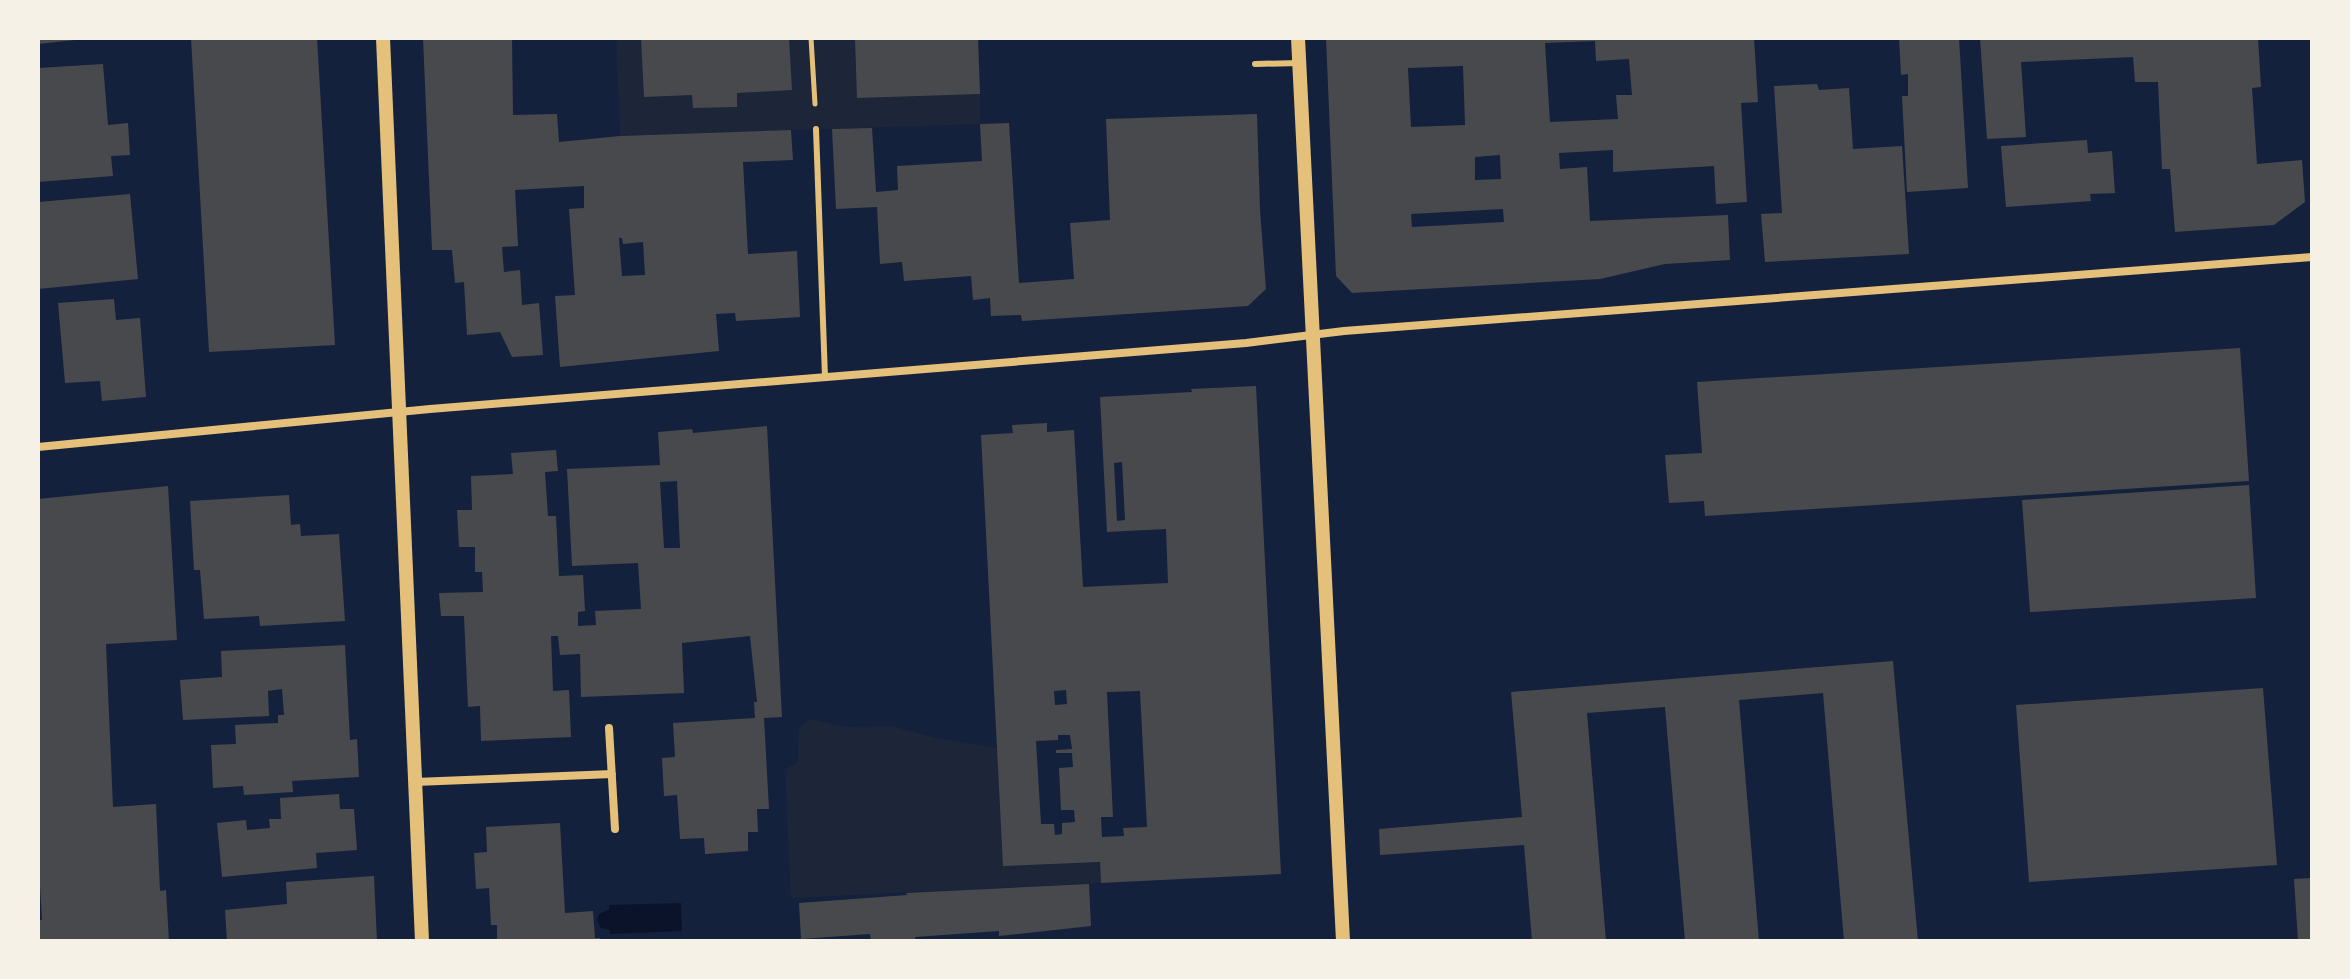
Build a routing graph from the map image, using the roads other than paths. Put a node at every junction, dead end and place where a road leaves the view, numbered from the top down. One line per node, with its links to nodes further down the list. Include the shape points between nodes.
1 (383, 38): 9 (street)
2 (1298, 38): 3 (street)
3 (1300, 63): 4 (lane); 7 (street)
4 (1255, 64)
5 (816, 129): 8 (lane)
6 (2312, 257): 7 (street)
7 (1313, 334): 8 (street); 16 (street)
8 (825, 377): 9 (street)
9 (399, 412): 10 (street); 13 (street)
10 (38, 447)
11 (609, 728): 12 (street)
12 (612, 774): 13 (street); 14 (street)
13 (415, 782): 15 (street)
14 (615, 829)
15 (422, 941)
16 (1343, 941)

